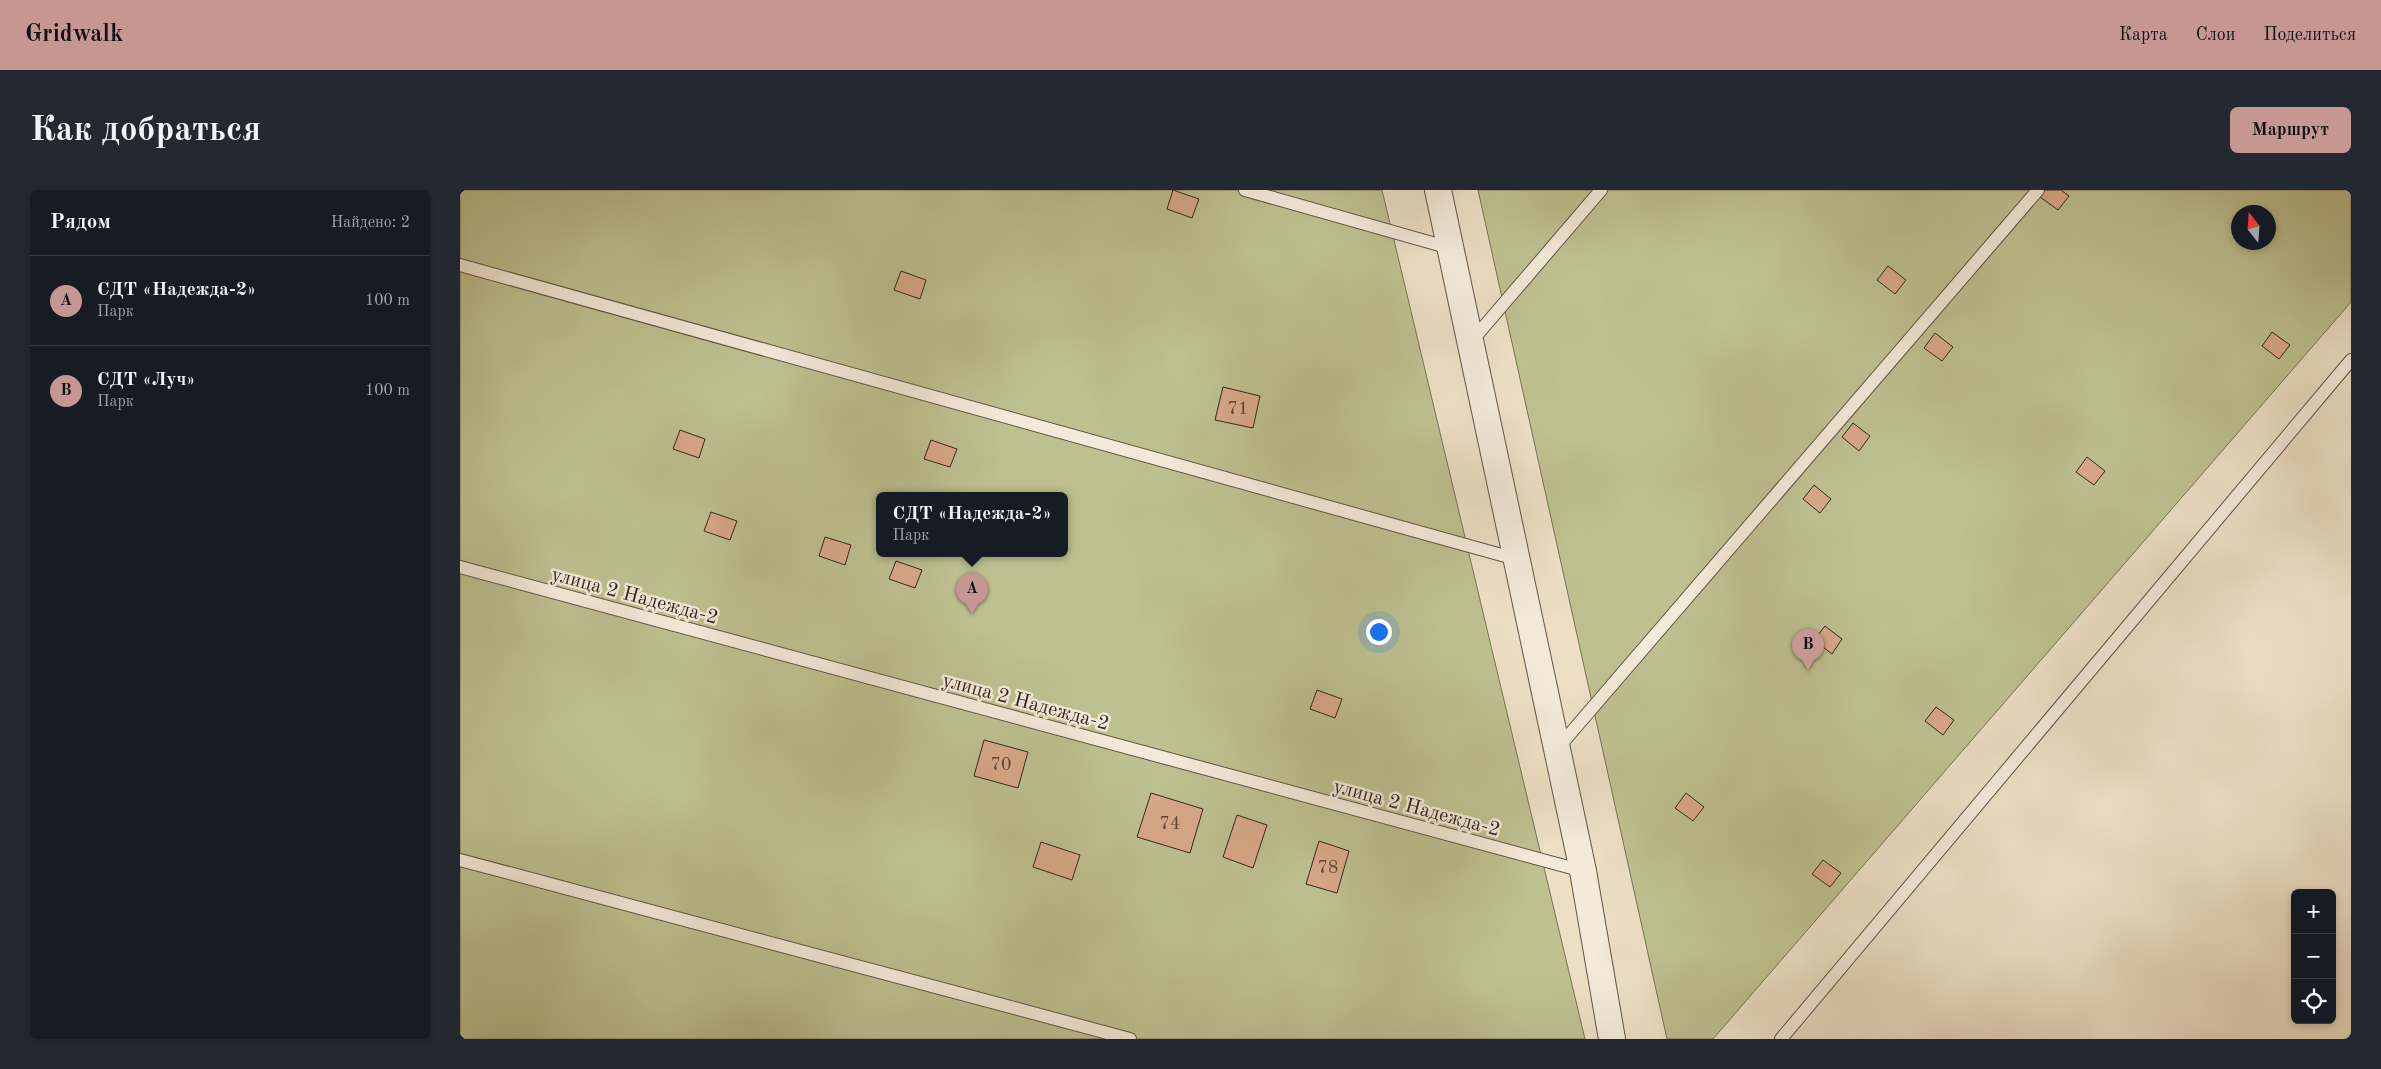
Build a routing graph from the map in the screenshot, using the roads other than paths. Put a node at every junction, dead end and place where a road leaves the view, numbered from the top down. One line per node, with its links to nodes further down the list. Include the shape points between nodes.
1 (1245, 190): 5 (lane)
2 (1438, 190): 5 (street)
3 (1601, 190): 7 (lane)
4 (2038, 190): 11 (lane)
5 (1450, 248): 7 (street)
6 (460, 265): 9 (lane)
7 (1470, 343): 9 (street)
8 (2351, 360): 16 (lane)
9 (1516, 559): 11 (street)
10 (460, 567): 13 (lane, улица 2 Надежда-2)
11 (1557, 749): 13 (street)
12 (460, 860): 14 (lane)
13 (1583, 871): 15 (street)
14 (1130, 1039)
15 (1612, 1039)
16 (1781, 1039)

